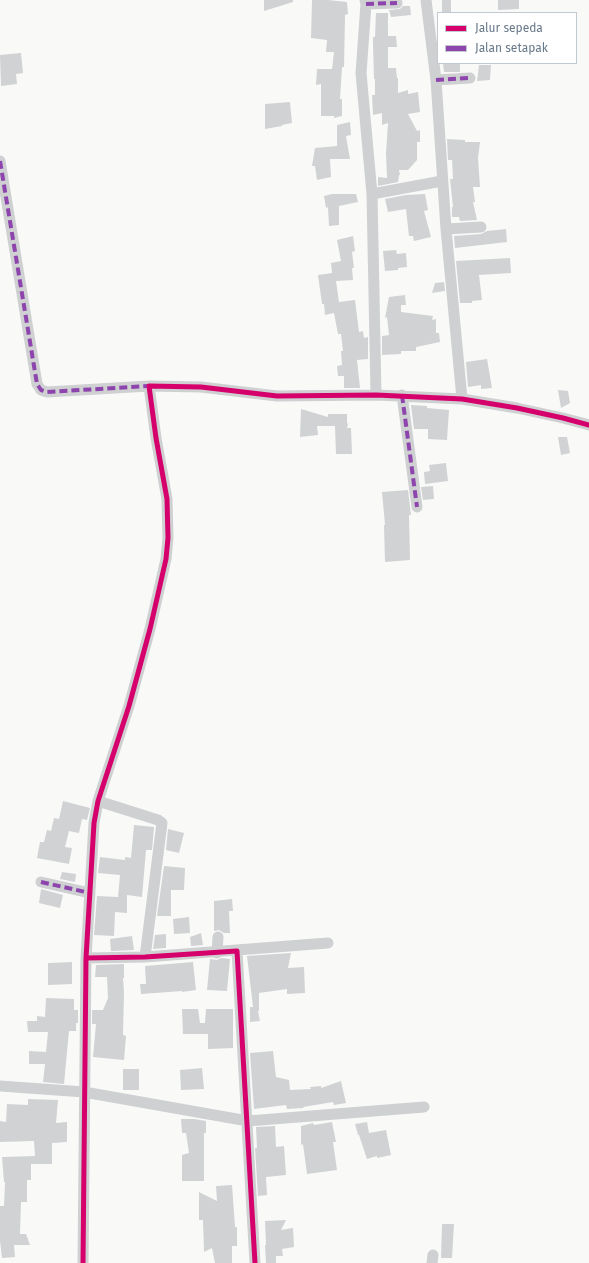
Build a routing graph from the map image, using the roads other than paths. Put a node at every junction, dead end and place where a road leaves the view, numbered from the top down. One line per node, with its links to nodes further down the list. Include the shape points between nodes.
1 (426, 0): 5 (street)
2 (366, 2): 3 (street); 8 (street, via 361,73)
3 (397, 2)
4 (470, 78): 5 (street)
5 (436, 80): 7 (street)
6 (0, 161): 11 (street, via 37,384 41,390 47,392)
7 (442, 181): 8 (street); 10 (street)
8 (372, 194): 12 (street)
9 (481, 227): 10 (street)
10 (446, 229): 14 (street)
11 (149, 386): 12 (street, via 201,388 277,396); 17 (street, via 167,499 166,558 129,706)
12 (376, 395): 13 (street)
13 (402, 395): 14 (street); 16 (street)
14 (462, 399): 15 (street)
15 (589, 425)
16 (417, 507)
17 (98, 800): 19 (street); 24 (street, via 162,823)
18 (41, 882): 19 (street)
19 (90, 892): 25 (street)
20 (218, 937): 23 (street)
21 (328, 943): 22 (street)
22 (237, 951): 23 (street); 29 (street)
23 (217, 953): 24 (street)
24 (145, 957): 25 (street)
25 (86, 958): 27 (street)
26 (0, 1086): 27 (street)
27 (84, 1092): 29 (street); 30 (street)
28 (424, 1108): 29 (street)
29 (248, 1121): 31 (street)
30 (83, 1263)
31 (255, 1263)

